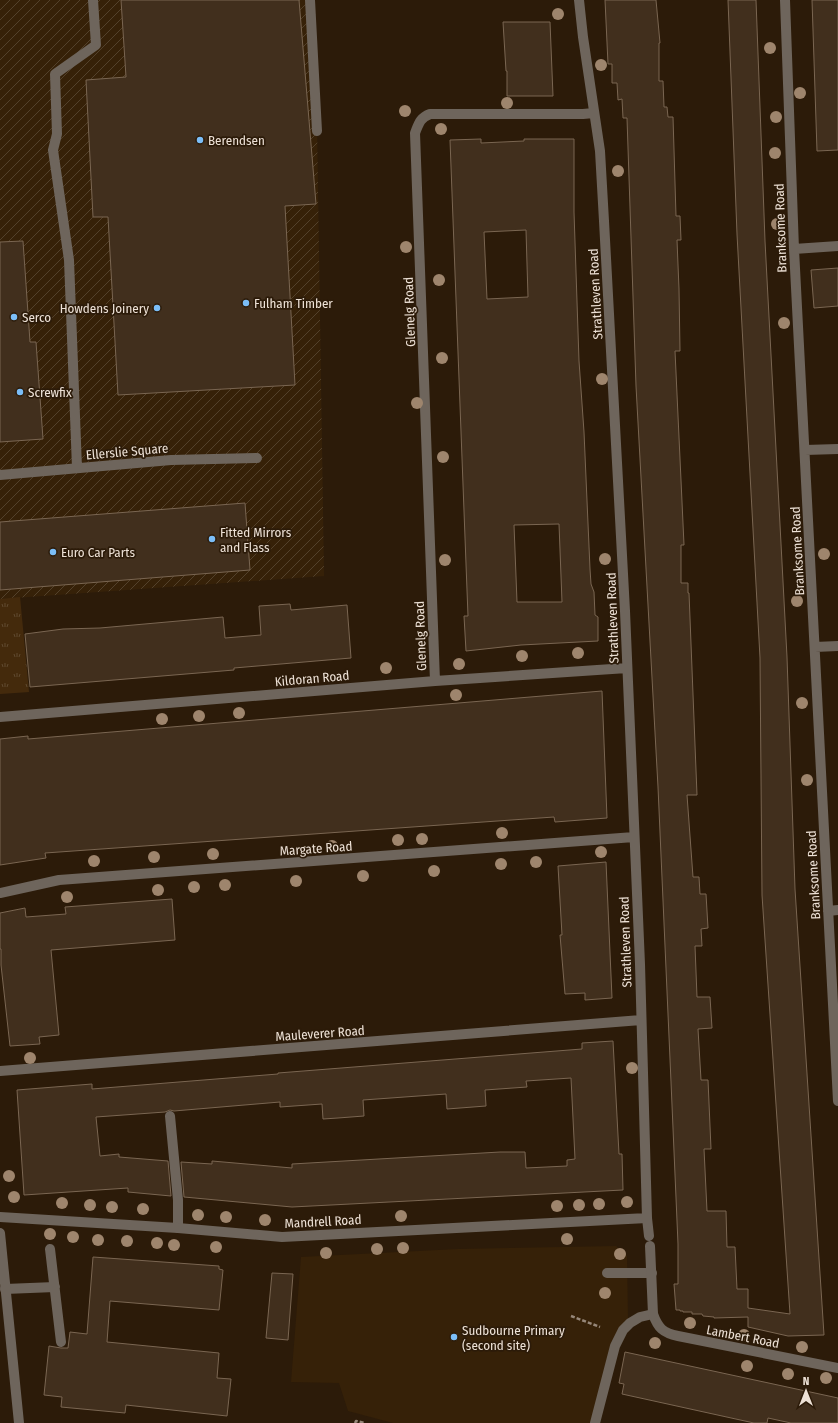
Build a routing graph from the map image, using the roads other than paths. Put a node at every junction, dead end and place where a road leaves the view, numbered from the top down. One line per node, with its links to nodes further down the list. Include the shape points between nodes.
1 (93, 0): 12 (street, via 96,45 55,74 57,134 53,150 69,260)
2 (310, 0): 6 (street)
3 (579, 0): 5 (street, Strathleven Road)
4 (785, 0): 8 (street, Branksome Road)
5 (594, 113): 16 (street, Strathleven Road, via 600,151); 17 (street, Glenelg Road, via 430,114 418,123 415,133)
6 (317, 131)
7 (838, 246): 8 (street)
8 (794, 249): 10 (street, Branksome Road)
9 (838, 448): 10 (street)
10 (805, 450): 15 (street, Branksome Road)
11 (257, 458): 12 (street, Ellerslie Square, via 171,460)
12 (77, 468): 13 (street, Ellerslie Square)
13 (0, 475)
14 (838, 646): 15 (street)
15 (815, 647): 21 (street, Branksome Road)
16 (627, 668): 17 (street, Kildoran Road); 19 (street, Strathleven Road)
17 (435, 681): 18 (street, Kildoran Road)
18 (0, 717)
19 (634, 837): 20 (street, Margate Road, via 59,880); 22 (street, Strathleven Road)
20 (0, 893)
21 (833, 911): 24 (street, Branksome Road)
22 (641, 1020): 23 (street, Mauleverer Road); 27 (street, Strathleven Road)
23 (0, 1070)
24 (838, 1101)
25 (170, 1116): 28 (street)
26 (0, 1217): 28 (street, Mandrell Road)
27 (647, 1218): 28 (street, Mandrell Road, via 282,1237); 31 (street, Strathleven Road)
28 (178, 1228)
29 (0, 1233): 34 (street)
30 (50, 1249): 33 (street)
31 (652, 1273): 32 (street); 35 (street, Strathleven Road)
32 (607, 1274)
33 (55, 1287): 34 (street); 36 (street)
34 (5, 1289): 38 (street)
35 (653, 1314): 37 (street, Lambert Road, via 656,1324 671,1335); 39 (street, via 640,1317 623,1330 615,1346)
36 (61, 1342)
37 (838, 1368)
38 (20, 1423)
39 (595, 1423)

